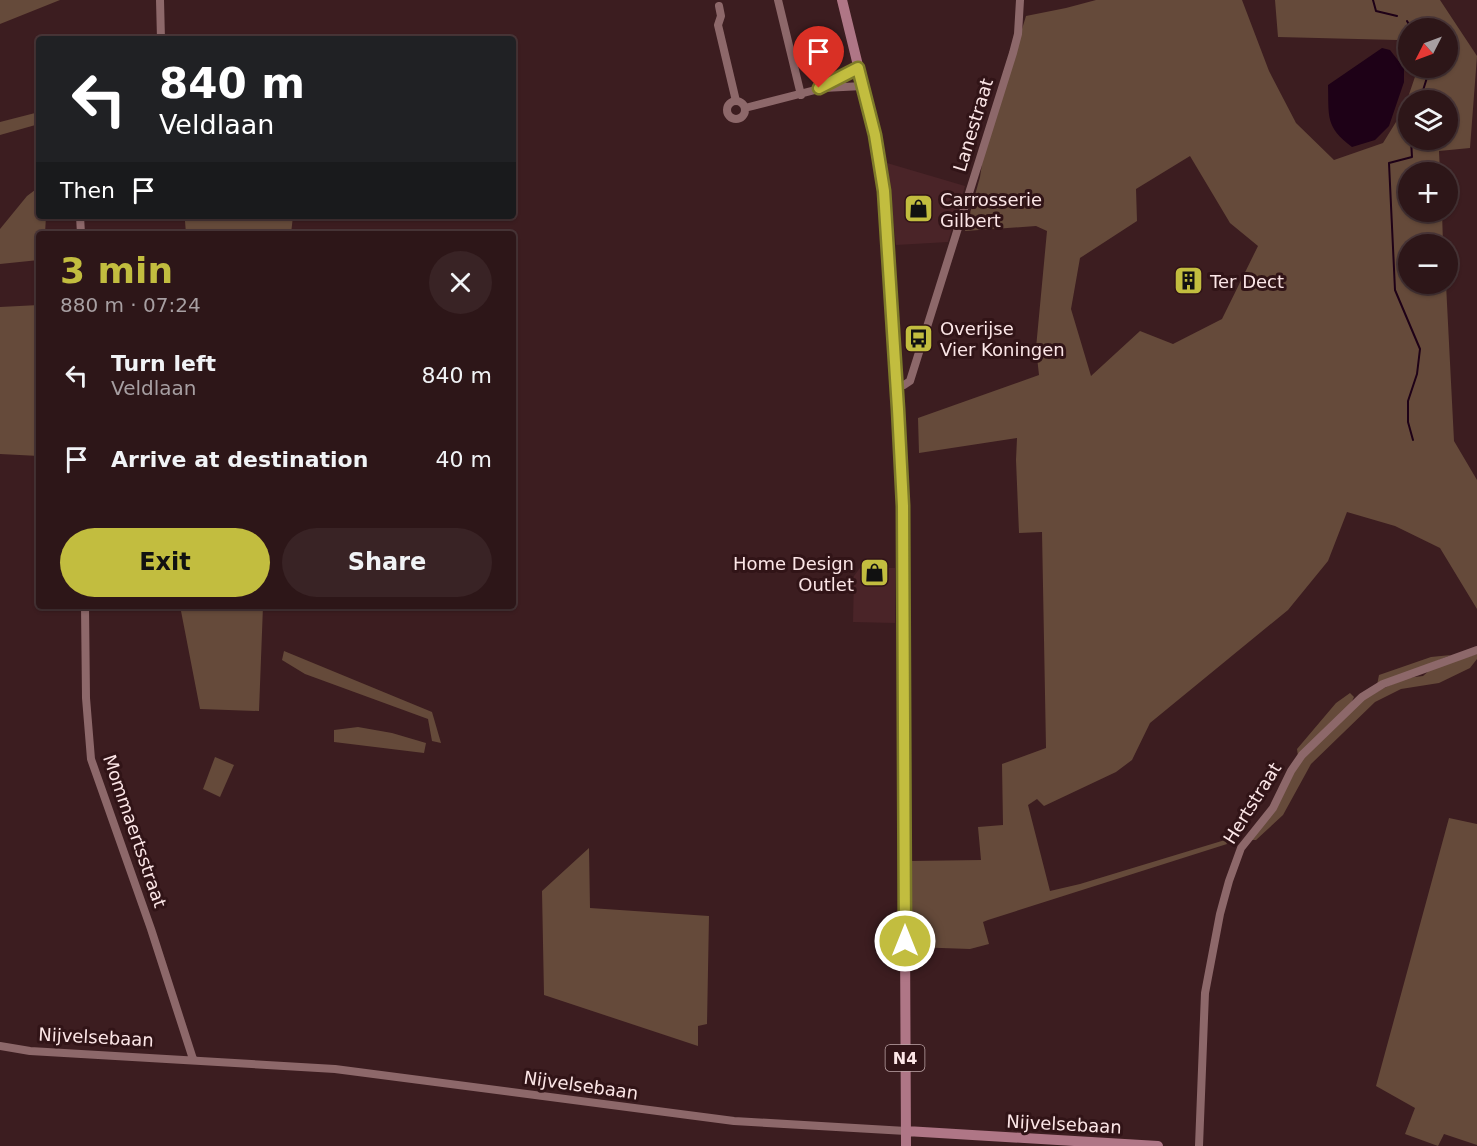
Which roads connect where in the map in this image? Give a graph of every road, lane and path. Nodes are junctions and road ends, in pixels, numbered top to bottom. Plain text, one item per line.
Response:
1 (160, 0) edge
2 (778, 0) edge
3 (842, 0) edge
4 (1020, 0) edge
5 (719, 6) dead end
6 (161, 36) edge
7 (858, 68) junction
8 (863, 86) junction
9 (819, 88) junction
10 (801, 95) junction
11 (736, 101) junction
12 (745, 108) junction
13 (897, 386) junction
14 (86, 609) edge
15 (1477, 650) edge
16 (0, 1046) edge
17 (193, 1059) junction
18 (906, 1131) junction
19 (906, 1146) edge
20 (1158, 1146) edge
21 (1200, 1146) edge

1 - 6 street
2 - 10 street
3 - 7 main road, N4
4 - 13 street, Lanestraat
5 - 11 street
7 - 8 main road, N4
7 - 9 street
8 - 9 street
8 - 13 main road, N4
9 - 10 street
10 - 12 street
11 - 12 street
11 - 12 street
13 - 18 main road, N4
14 - 17 street, Mommaertsstraat
15 - 21 street, Hertstraat
16 - 17 street, Nijvelsebaan
17 - 18 street, Nijvelsebaan
18 - 19 main road, N4
18 - 20 main road, Nijvelsebaan

